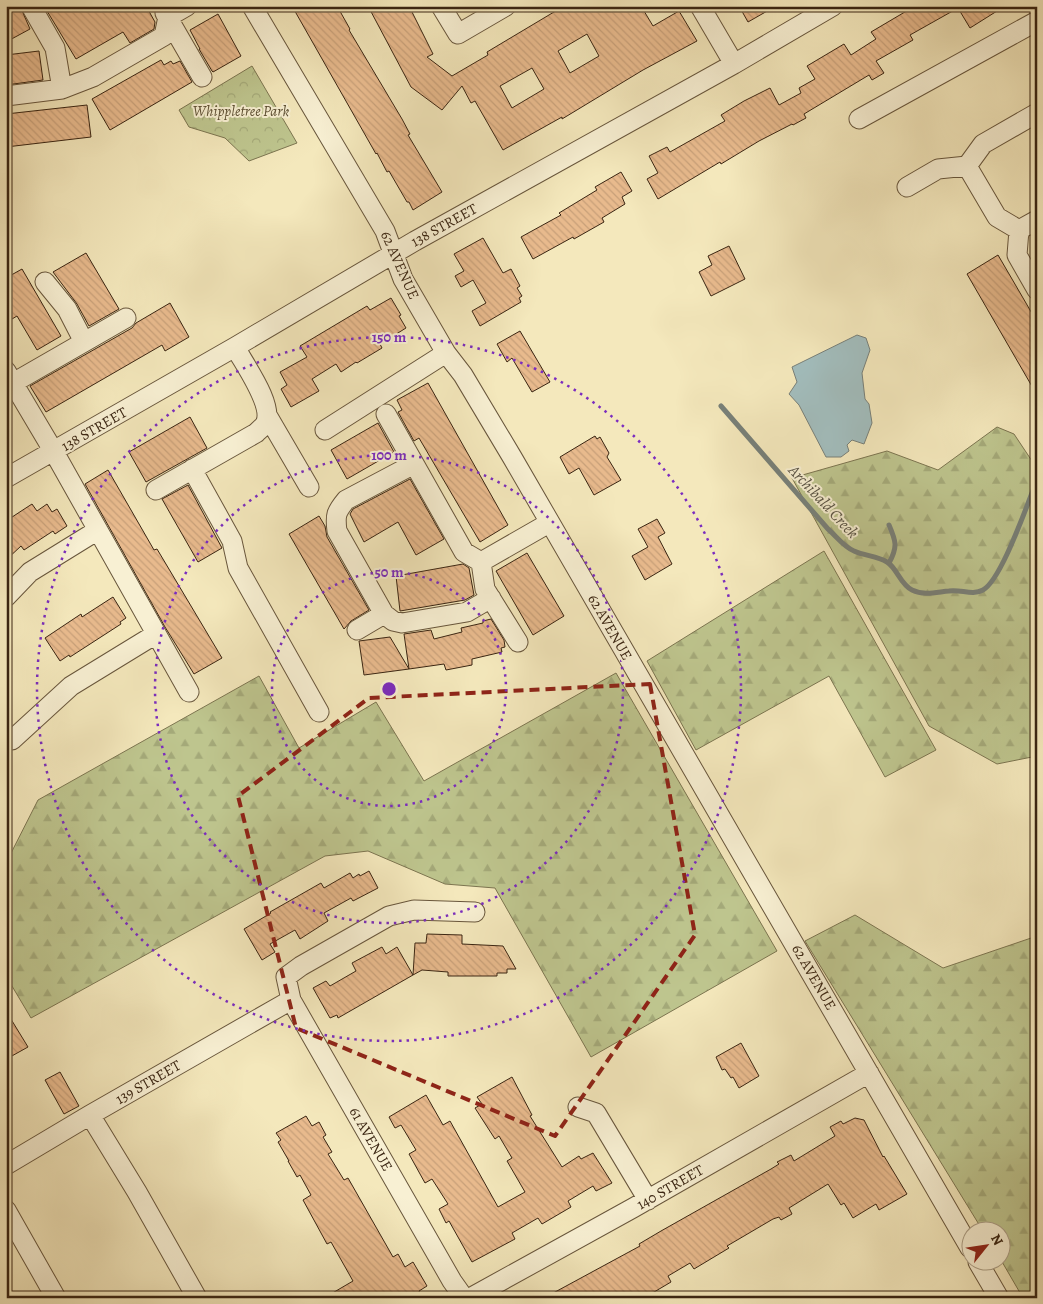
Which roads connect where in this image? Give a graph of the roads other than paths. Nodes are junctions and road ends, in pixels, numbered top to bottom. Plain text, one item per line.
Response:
1 (31, 6) edge
2 (187, 6) edge
3 (252, 6) edge
4 (441, 6) edge
5 (506, 6) edge
6 (700, 6) edge
7 (833, 6) edge
8 (165, 11) edge
9 (1037, 21) edge
10 (734, 64) junction
11 (202, 77) dead end
12 (62, 89) junction
13 (6, 96) edge
14 (1037, 113) edge
15 (859, 119) dead end
16 (967, 166) junction
17 (908, 187) dead end
18 (1037, 220) edge
19 (1019, 230) junction
20 (394, 253) junction
21 (45, 282) dead end
22 (1037, 290) edge
23 (126, 318) dead end
24 (84, 342) junction
25 (235, 347) junction
26 (446, 354) junction
27 (9, 380) edge
28 (386, 414) dead end
29 (267, 415) junction
30 (324, 430) dead end
31 (54, 452) junction
32 (414, 464) junction
33 (192, 469) junction
34 (6, 478) edge
35 (309, 487) dead end
36 (156, 490) dead end
37 (550, 523) junction
38 (98, 530) junction
39 (481, 562) junction
40 (6, 597) edge
41 (491, 598) junction
42 (384, 614) junction
43 (357, 630) dead end
44 (156, 634) junction
45 (518, 642) dead end
46 (189, 692) dead end
47 (319, 712) dead end
48 (12, 740) dead end
49 (476, 912) dead end
50 (290, 1000) junction
51 (869, 1073) junction
52 (578, 1107) dead end
53 (90, 1115) junction
54 (6, 1165) edge
55 (648, 1200) junction
56 (6, 1210) edge
57 (960, 1231) edge
58 (984, 1272) edge
59 (56, 1298) edge
60 (197, 1298) edge
61 (464, 1298) edge
62 (470, 1298) edge
63 (999, 1298) edge

1 - 12 street
2 - 8 street
3 - 20 street, 62 AVENUE
4 - 5 street
6 - 10 street
7 - 10 street, 138 STREET
8 - 11 street
8 - 12 street
9 - 15 street
10 - 20 street, 138 STREET
12 - 13 street
14 - 16 street
16 - 17 street
16 - 19 street
18 - 19 street
19 - 22 street
20 - 25 street, 138 STREET
20 - 26 street, 62 AVENUE
21 - 24 street
23 - 24 street
24 - 27 street
25 - 29 street
25 - 31 street, 138 STREET
26 - 30 street
26 - 37 street, 62 AVENUE
27 - 31 street
28 - 32 street
29 - 33 street
29 - 35 street
31 - 34 street, 138 STREET
31 - 38 street
32 - 39 street
32 - 42 street
33 - 36 street
33 - 47 street
37 - 39 street
37 - 51 street, 62 AVENUE
38 - 40 street
38 - 44 street
39 - 41 street
41 - 42 street
41 - 45 street
42 - 43 street
44 - 46 street
44 - 48 street
49 - 50 street, 61 AVENUE
50 - 53 street, 139 STREET
50 - 61 street, 61 AVENUE
51 - 55 street, 140 STREET
51 - 57 street, 62 AVENUE
52 - 55 street
53 - 54 street, 139 STREET
53 - 60 street
55 - 62 street, 140 STREET
56 - 59 street
58 - 63 street

